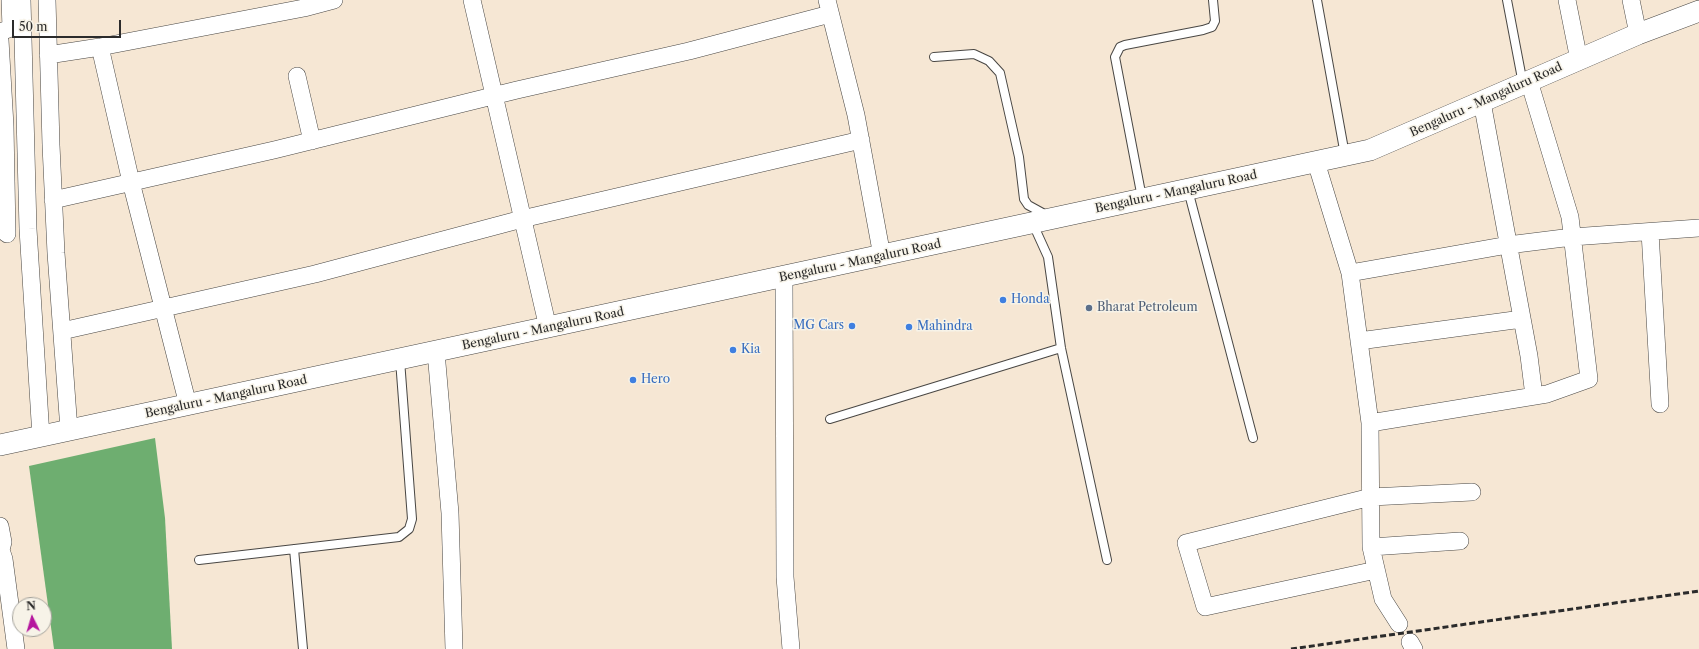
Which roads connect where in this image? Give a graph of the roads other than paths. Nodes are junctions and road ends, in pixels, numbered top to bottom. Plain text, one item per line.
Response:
1 (10, 0) edge
2 (22, 0) edge
3 (47, 0) edge
4 (334, 0) edge
5 (472, 0) edge
6 (1212, 0) edge
7 (1316, 0) edge
8 (1507, 0) edge
9 (1567, 0) edge
10 (1631, 0) edge
11 (828, 7) edge
12 (1699, 11) edge
13 (0, 32) edge
14 (1638, 34) junction
15 (0, 40) edge
16 (100, 47) junction
17 (48, 54) junction
18 (934, 57) dead end
19 (1579, 60) junction
20 (297, 76) dead end
21 (1526, 83) junction
22 (494, 96) junction
23 (1482, 102) junction
24 (2, 126) edge
25 (312, 140) junction
26 (861, 140) junction
27 (1345, 156) junction
28 (1316, 162) junction
29 (131, 182) junction
30 (1188, 190) junction
31 (53, 200) junction
32 (1142, 200) junction
33 (522, 219) junction
34 (1043, 221) junction
35 (1699, 228) edge
36 (1650, 232) junction
37 (4, 236) edge
38 (1572, 237) junction
39 (1508, 245) junction
40 (882, 256) junction
41 (1350, 273) junction
42 (784, 277) junction
43 (162, 307) junction
44 (1522, 319) junction
45 (548, 328) junction
46 (62, 331) junction
47 (1359, 341) junction
48 (1061, 348) junction
49 (436, 352) junction
50 (400, 360) junction
51 (1534, 396) junction
52 (1660, 404) dead end
53 (188, 405) junction
54 (830, 420) dead end
55 (1370, 423) junction
56 (69, 430) junction
57 (41, 437) junction
58 (1253, 438) dead end
59 (0, 445) edge
60 (1472, 492) dead end
61 (1371, 497) junction
62 (0, 526) edge
63 (1460, 541) dead end
64 (1371, 547) junction
65 (294, 549) junction
66 (0, 550) edge
67 (199, 560) dead end
68 (1107, 560) dead end
69 (1376, 570) junction
70 (1399, 624) dead end
71 (16, 649) edge
72 (303, 649) edge
73 (454, 649) edge
74 (791, 649) edge

1 - 13 street
2 - 57 street
3 - 17 street
4 - 16 street
5 - 22 street
6 - 32 lane
7 - 27 lane
8 - 21 lane
9 - 19 street
10 - 14 street
11 - 22 street
11 - 26 street
12 - 14 street, Bengaluru - Mangaluru Road
14 - 19 street, Bengaluru - Mangaluru Road
15 - 24 street
16 - 17 street
16 - 29 street
17 - 31 street
18 - 34 lane
19 - 21 street, Bengaluru - Mangaluru Road
20 - 25 street
21 - 23 street, Bengaluru - Mangaluru Road
21 - 38 street
22 - 25 street
22 - 33 street
23 - 27 street, Bengaluru - Mangaluru Road
23 - 39 street
24 - 37 street
25 - 29 street
26 - 33 street
26 - 40 street
27 - 28 street, Bengaluru - Mangaluru Road
28 - 30 street, Bengaluru - Mangaluru Road
28 - 41 street
29 - 31 street
29 - 43 street
30 - 32 street, Bengaluru - Mangaluru Road
30 - 58 lane
31 - 46 street
32 - 34 street, Bengaluru - Mangaluru Road
33 - 43 street
33 - 45 street
34 - 40 street, Bengaluru - Mangaluru Road
34 - 48 lane
35 - 36 street
36 - 38 street
36 - 52 street
38 - 39 street
38 - 51 street
39 - 41 street
39 - 44 street
40 - 42 street, Bengaluru - Mangaluru Road
41 - 47 street
42 - 45 street, Bengaluru - Mangaluru Road
42 - 74 street
43 - 46 street
43 - 53 street
44 - 47 street
44 - 51 street
45 - 49 street, Bengaluru - Mangaluru Road
46 - 56 street
47 - 55 street
48 - 54 lane
48 - 68 lane
49 - 50 street, Bengaluru - Mangaluru Road
49 - 73 street
50 - 53 street, Bengaluru - Mangaluru Road
50 - 65 lane
51 - 55 street
53 - 56 street, Bengaluru - Mangaluru Road
55 - 61 street
56 - 57 street, Bengaluru - Mangaluru Road
57 - 59 street, Bengaluru - Mangaluru Road
60 - 61 street
61 - 64 street
61 - 69 street
62 - 66 street
63 - 64 street
64 - 69 street
65 - 67 lane
65 - 72 lane
66 - 71 street
69 - 70 street

